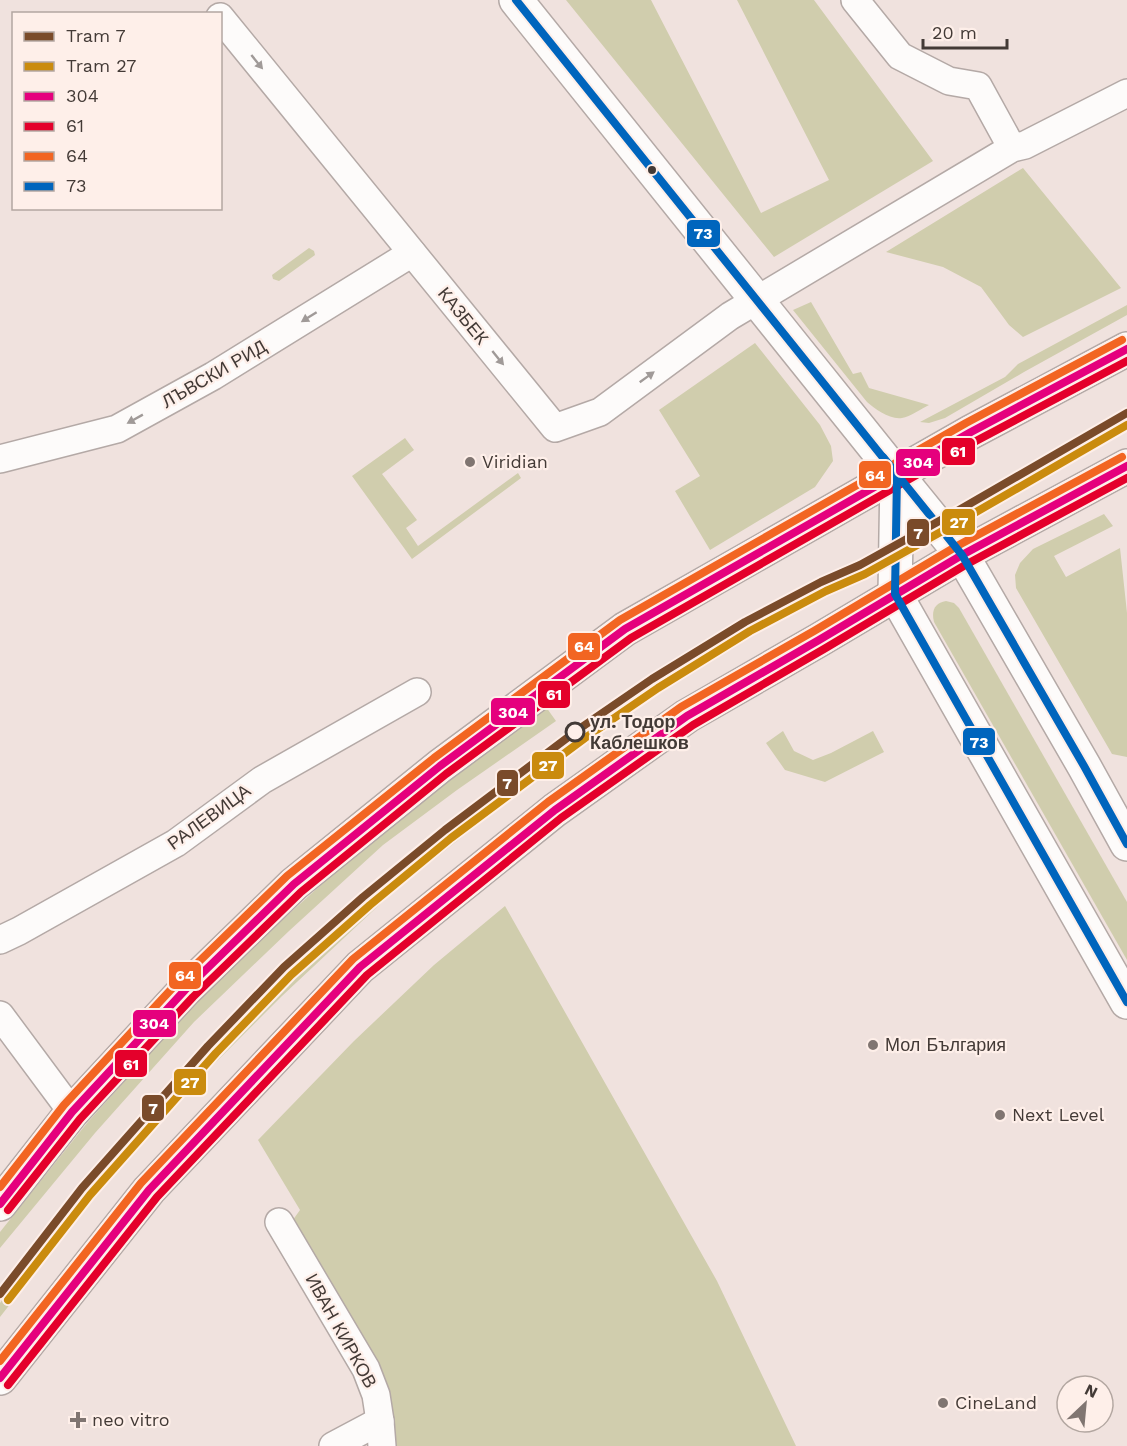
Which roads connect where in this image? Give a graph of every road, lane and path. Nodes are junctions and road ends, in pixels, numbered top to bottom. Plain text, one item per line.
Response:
1 (207, 0) edge
2 (516, 0) edge
3 (855, 0) edge
4 (217, 12) edge
5 (222, 19) edge
6 (1127, 93) edge
7 (1012, 148) junction
8 (412, 253) junction
9 (756, 299) junction
10 (1127, 348) edge
11 (0, 459) edge
12 (1127, 466) edge
13 (897, 475) junction
14 (962, 555) junction
15 (895, 594) junction
16 (417, 692) dead end
17 (1127, 844) edge
18 (0, 940) edge
19 (1127, 1002) edge
20 (0, 1015) edge
21 (72, 1113) junction
22 (0, 1204) edge
23 (279, 1222) dead end
24 (0, 1378) edge
25 (381, 1433) edge
26 (333, 1446) edge

1 - 4 street, КАЗБЕК
2 - 9 main road
3 - 7 street
5 -> 8 street, КАЗБЕК
6 - 7 street
7 - 9 street
8 -> 9 street, КАЗБЕК
8 -> 11 street, ЛЪВСКИ РИД
9 - 13 main road
10 - 13 main road
12 - 14 main road
13 - 14 main road
13 - 15 main road
13 - 21 main road
14 - 15 main road
14 - 17 main road
15 - 19 main road
15 - 24 main road
16 - 18 street, РАЛЕВИЦА
20 - 21 street
21 - 22 main road
23 - 25 street, ИВАН КИРКОВ
25 - 26 street

